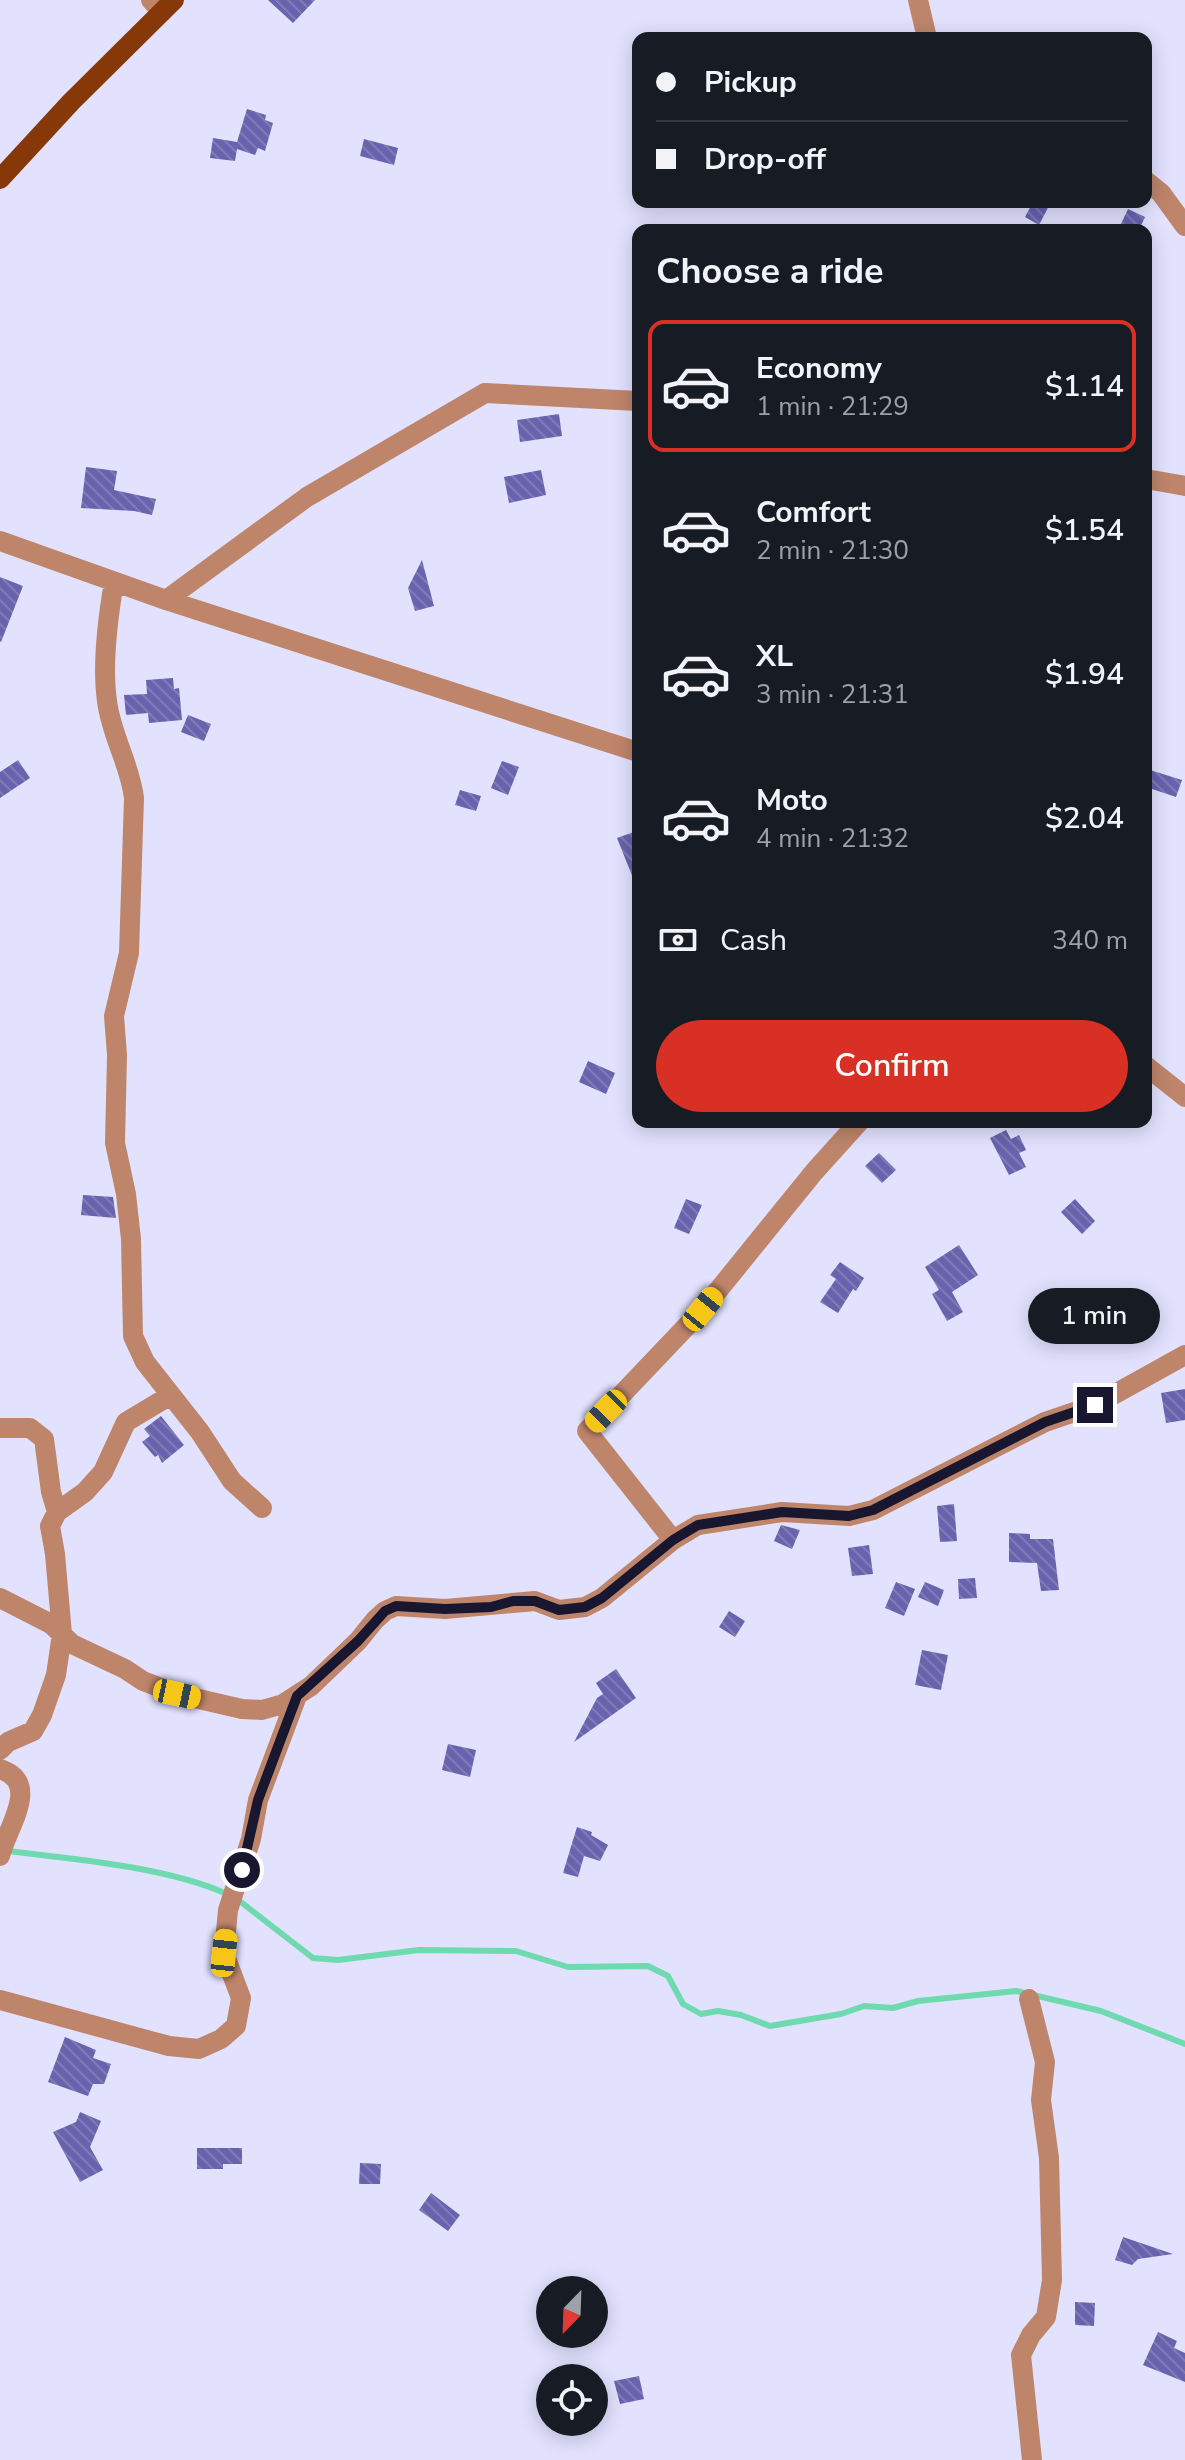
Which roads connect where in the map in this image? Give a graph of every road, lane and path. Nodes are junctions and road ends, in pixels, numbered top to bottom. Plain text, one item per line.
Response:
1 (918, 0) edge
2 (162, 4) edge
3 (926, 32) edge
4 (0, 179) edge
5 (1152, 186) edge
6 (1185, 226) edge
7 (632, 401) edge
8 (1152, 480) edge
9 (1185, 486) edge
10 (0, 541) edge
11 (114, 582) junction
12 (166, 600) junction
13 (632, 750) edge
14 (1152, 1071) edge
15 (1185, 1097) edge
16 (854, 1128) edge
17 (1185, 1355) edge
18 (171, 1395) junction
19 (0, 1428) edge
20 (262, 1508) dead end
21 (57, 1512) junction
22 (673, 1540) junction
23 (0, 1598) edge
24 (62, 1634) junction
25 (297, 1696) junction
26 (0, 1750) edge
27 (0, 1769) edge
28 (0, 1856) edge
29 (1029, 1999) dead end
30 (0, 2000) edge
31 (1032, 2460) edge

1 - 3 street
2 - 4 main road
5 - 6 street
7 - 12 street
8 - 9 street
10 - 11 street
11 - 12 street
11 - 18 street
12 - 13 street
14 - 15 street
16 - 22 street
17 - 22 street
18 - 20 street
18 - 21 street
19 - 21 street
21 - 24 street
22 - 25 street
23 - 24 street
24 - 25 street
24 - 26 street
25 - 30 street
27 - 28 street
29 - 31 street

